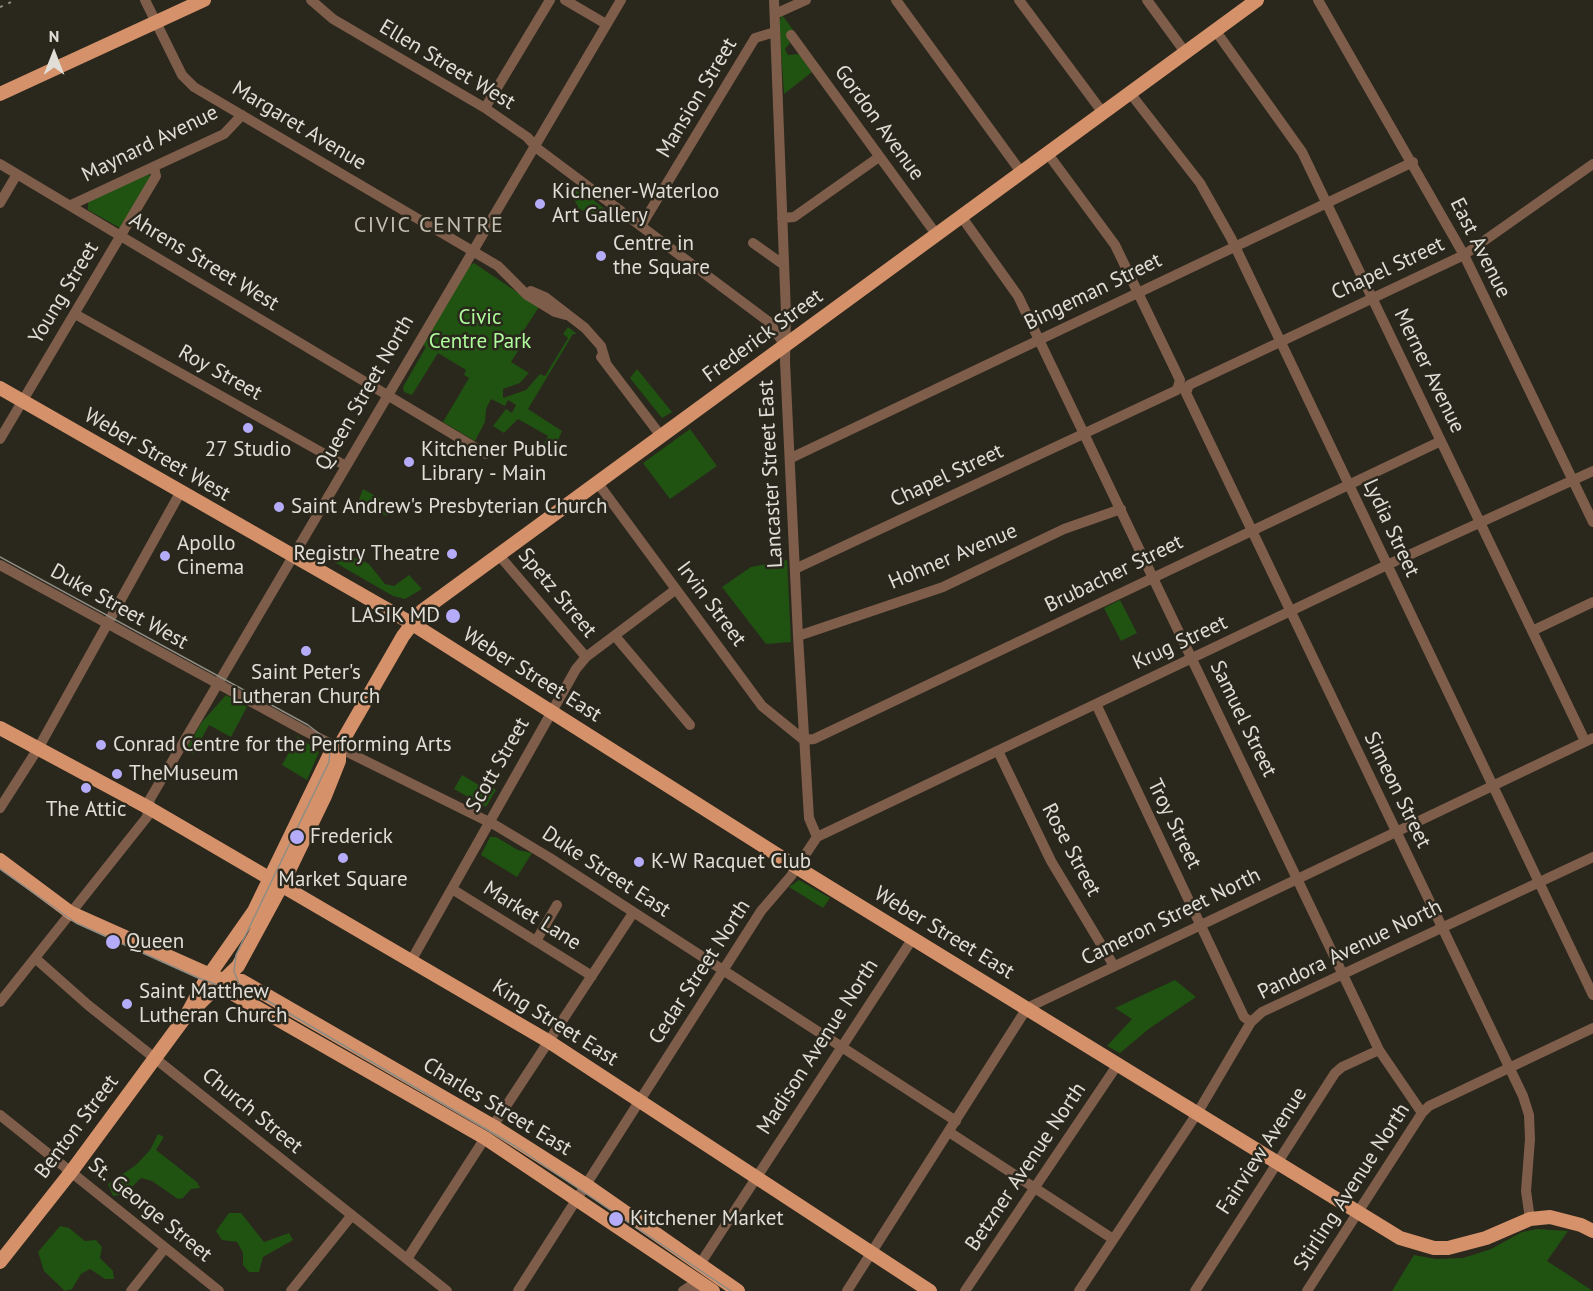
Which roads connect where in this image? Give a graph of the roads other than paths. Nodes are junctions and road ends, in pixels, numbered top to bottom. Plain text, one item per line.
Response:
1 (145, 0) edge
2 (204, 0) edge
3 (311, 0) edge
4 (550, 0) edge
5 (565, 0) edge
6 (621, 0) edge
7 (774, 0) edge
8 (806, 0) edge
9 (896, 0) edge
10 (1019, 0) edge
11 (1147, 0) edge
12 (1257, 0) edge
13 (1318, 0) edge
14 (775, 14) junction
15 (155, 22) junction
16 (606, 24) junction
17 (1215, 30) junction
18 (775, 32) junction
19 (791, 35) dead end
20 (1185, 52) junction
21 (1130, 93) junction
22 (0, 94) edge
23 (485, 108) junction
24 (1103, 113) junction
25 (242, 115) junction
26 (534, 144) junction
27 (1048, 153) junction
28 (879, 157) junction
29 (1413, 162) junction
30 (0, 164) edge
31 (1593, 164) edge
32 (154, 167) junction
33 (1021, 172) junction
34 (17, 174) junction
35 (1327, 202) junction
36 (0, 203) edge
37 (71, 205) junction
38 (961, 216) junction
39 (782, 218) junction
40 (641, 226) junction
41 (936, 234) junction
42 (121, 235) junction
43 (753, 243) dead end
44 (1235, 247) junction
45 (471, 250) junction
46 (1464, 255) junction
47 (784, 265) junction
48 (1138, 292) junction
49 (1372, 297) junction
50 (75, 314) junction
51 (786, 314) junction
52 (769, 322) junction
53 (1040, 340) junction
54 (1281, 341) junction
55 (785, 346) junction
56 (1183, 387) junction
57 (0, 388) edge
58 (388, 394) junction
59 (22, 401) junction
60 (1084, 433) junction
61 (661, 436) junction
62 (0, 439) edge
63 (1441, 441) junction
64 (486, 454) dead end
65 (791, 458) junction
66 (346, 466) junction
67 (1593, 471) edge
68 (1573, 480) junction
69 (597, 482) junction
70 (1348, 484) junction
71 (180, 493) junction
72 (1121, 509) junction
73 (1593, 522) edge
74 (1481, 523) junction
75 (1252, 530) junction
76 (498, 554) junction
77 (294, 557) junction
78 (0, 565) edge
79 (1387, 566) junction
80 (795, 569) junction
81 (1154, 577) junction
82 (675, 590) junction
83 (1593, 602) edge
84 (1290, 613) junction
85 (107, 623) junction
86 (411, 623) junction
87 (1532, 631) junction
88 (615, 636) junction
89 (798, 636) junction
90 (586, 657) junction
91 (1193, 659) junction
92 (219, 685) junction
93 (1096, 704) junction
94 (550, 712) junction
95 (690, 725) dead end
96 (0, 728) edge
97 (1589, 739) edge
98 (804, 740) junction
99 (39, 747) junction
100 (339, 747) junction
101 (998, 751) junction
102 (1493, 784) junction
103 (0, 808) edge
104 (148, 808) junction
105 (488, 822) junction
106 (1395, 830) junction
107 (817, 837) junction
108 (1593, 857) edge
109 (0, 860) edge
110 (797, 867) junction
111 (1298, 877) junction
112 (276, 881) junction
113 (1539, 882) junction
114 (452, 889) junction
115 (557, 905) dead end
116 (71, 913) junction
117 (633, 913) junction
118 (1201, 924) junction
119 (1442, 928) junction
120 (913, 938) junction
121 (536, 941) junction
122 (35, 958) junction
123 (411, 961) junction
124 (237, 966) junction
125 (1114, 966) junction
126 (724, 970) junction
127 (210, 975) junction
128 (1344, 975) junction
129 (592, 976) junction
130 (224, 980) junction
131 (242, 981) junction
132 (1593, 995) edge
133 (0, 1002) edge
134 (1027, 1008) junction
135 (186, 1016) junction
136 (1251, 1022) junction
137 (1593, 1028) edge
138 (548, 1041) junction
139 (841, 1046) junction
140 (1379, 1050) junction
141 (154, 1058) junction
142 (1118, 1064) junction
143 (1510, 1067) junction
144 (640, 1101) junction
145 (1198, 1112) junction
146 (1422, 1113) junction
147 (0, 1115) edge
148 (956, 1121) junction
149 (489, 1132) junction
150 (949, 1132) junction
151 (1278, 1163) junction
152 (71, 1172) junction
153 (756, 1177) junction
154 (587, 1185) junction
155 (1036, 1188) junction
156 (576, 1201) junction
157 (1359, 1214) junction
158 (352, 1215) junction
159 (1530, 1219) junction
160 (1593, 1231) edge
161 (1113, 1239) junction
162 (165, 1248) junction
163 (872, 1252) junction
164 (407, 1259) junction
165 (0, 1262) edge
166 (700, 1264) junction
167 (684, 1290) edge
168 (131, 1291) edge
169 (219, 1291) edge
170 (291, 1291) edge
171 (447, 1291) edge
172 (518, 1291) edge
173 (699, 1291) edge
174 (713, 1291) edge
175 (738, 1291) edge
176 (847, 1291) edge
177 (930, 1291) edge
178 (965, 1291) edge
179 (1079, 1291) edge
180 (1195, 1291) edge
181 (1307, 1291) edge

1 - 15 street, Margaret Avenue
2 - 15 main road
3 - 23 street, Ellen Street West
4 - 23 street
5 - 16 street
6 - 16 street, Queen Street North
7 - 14 street, Lancaster Street East
8 - 14 street
9 - 33 street
10 - 24 street
11 - 20 street
12 - 17 main road, Frederick Street
13 - 29 street, East Avenue
14 - 18 street, Lancaster Street East
15 - 22 main road
15 - 25 street, Margaret Avenue
16 - 26 street, Queen Street North
17 - 20 main road, Frederick Street
17 - 35 street, Merner Avenue
18 - 39 street, Lancaster Street East
18 - 40 street, Mansion Street
19 - 28 street, Gordon Avenue
20 - 21 main road, Frederick Street
21 - 24 main road, Frederick Street
21 - 44 street, Lydia Street
23 - 26 street, Ellen Street West
24 - 27 main road, Frederick Street
25 - 32 street, Maynard Avenue
25 - 45 street, Margaret Avenue
26 - 40 street, Ellen Street West
26 - 45 street, Queen Street North
27 - 33 main road, Frederick Street
27 - 48 street, Simeon Street
28 - 39 street
28 - 41 street, Gordon Avenue
29 - 35 street, Bingeman Street
29 - 46 street, East Avenue
30 - 34 street, Ahrens Street West
31 - 46 street, Chapel Street
32 - 37 street, Maynard Avenue
32 - 42 street, Young Street
33 - 38 main road, Frederick Street
34 - 36 street
34 - 37 street, Ahrens Street West
35 - 44 street, Bingeman Street
35 - 49 street, Merner Avenue
37 - 42 street, Ahrens Street West
38 - 41 main road, Frederick Street
38 - 53 street, Samuel Street
39 - 47 street, Lancaster Street East
40 - 52 street, Ellen Street West
41 - 55 main road, Frederick Street
42 - 50 street, Young Street
42 - 58 street, Ahrens Street West
43 - 47 street
44 - 48 street, Bingeman Street
44 - 54 street, Lydia Street
45 - 58 street, Queen Street North
45 - 61 street, Margaret Avenue
46 - 49 street, Chapel Street
46 - 68 street, East Avenue
47 - 51 street, Lancaster Street East
48 - 53 street, Bingeman Street
48 - 56 street, Simeon Street
49 - 54 street, Chapel Street
49 - 63 street, Merner Avenue
50 - 59 street, Young Street
50 - 66 street, Roy Street
51 - 52 street
51 - 55 street, Lancaster Street East
52 - 55 street, Ellen Street West
53 - 60 street, Samuel Street
53 - 65 street, Bingeman Street
54 - 56 street, Chapel Street
54 - 70 street, Lydia Street
55 - 61 main road, Frederick Street
55 - 65 street, Lancaster Street East
56 - 60 street, Chapel Street
56 - 75 street, Simeon Street
57 - 59 main road, Weber Street West
58 - 64 street, Ahrens Street West
58 - 66 street, Queen Street North
59 - 62 street, Young Street
59 - 71 main road, Weber Street West
60 - 72 street, Samuel Street
60 - 80 street, Chapel Street
61 - 69 main road, Frederick Street
63 - 70 street, Brubacher Street
63 - 74 street, Merner Avenue
65 - 80 street, Lancaster Street East
66 - 77 street, Queen Street North
67 - 68 street, Krug Street
68 - 73 street, East Avenue
68 - 74 street, Krug Street
69 - 76 main road, Frederick Street
69 - 82 street, Irvin Street
70 - 75 street, Brubacher Street
70 - 79 street, Lydia Street
71 - 77 main road, Weber Street West
71 - 85 street
72 - 81 street, Samuel Street
72 - 89 street, Hohner Avenue
74 - 79 street, Krug Street
74 - 87 street, Merner Avenue
75 - 81 street, Brubacher Street
75 - 84 street, Simeon Street
76 - 86 main road, Frederick Street
76 - 90 street, Spetz Street
77 - 86 main road, Weber Street East
77 - 92 street, Queen Street North
78 - 85 street, Duke Street West
79 - 84 street, Krug Street
79 - 102 street, Lydia Street
80 - 89 street, Lancaster Street East
81 - 91 street, Samuel Street
81 - 98 street, Brubacher Street
82 - 88 street, Scott Street
82 - 98 street, Irvin Street
83 - 87 street
84 - 91 street, Krug Street
84 - 106 street, Simeon Street
85 - 92 street, Duke Street West
85 - 99 street
86 - 94 main road, Weber Street East
86 - 100 main road, Frederick Street
87 - 97 street, Merner Avenue
88 - 90 street, Scott Street
88 - 95 street
89 - 98 street, Lancaster Street East
90 - 94 street, Scott Street
91 - 93 street, Krug Street
91 - 111 street, Samuel Street
92 - 100 street, Duke Street East
92 - 104 street, Queen Street North
93 - 101 street, Krug Street
93 - 118 street, Troy Street
94 - 105 street, Scott Street
94 - 110 main road, Weber Street East
96 - 99 main road, King Street East
97 - 102 street, Cameron Street North
98 - 107 street, Lancaster Street East
99 - 103 street
99 - 104 main road, King Street East
100 - 105 street, Duke Street East
100 - 112 main road, Frederick Street
101 - 107 street, Krug Street
101 - 125 street, Rose Street
102 - 106 street, Cameron Street North
102 - 113 street, Lydia Street
104 - 112 main road, King Street East
104 - 116 street, Queen Street North
105 - 114 street, Scott Street
105 - 117 street, Duke Street East
106 - 111 street, Cameron Street North
106 - 119 street, Simeon Street
107 - 110 street
108 - 113 street, Pandora Avenue North
109 - 116 main road, Charles Street East
110 - 120 main road, Weber Street East
110 - 126 street, Cedar Street North
111 - 118 street, Cameron Street North
111 - 128 street, Samuel Street
112 - 123 main road, King Street East
112 - 124 main road, Benton Street
112 - 127 main road, Benton Street
113 - 119 street, Pandora Avenue North
113 - 132 street, Lydia Street
114 - 121 street, Market Lane
114 - 123 street, Scott Street
115 - 121 street
116 - 122 street, Queen Street North
116 - 127 main road, Charles Street East
117 - 126 street, Duke Street East
117 - 129 street
118 - 125 street, Cameron Street North
118 - 136 street, Troy Street
119 - 128 street, Pandora Avenue North
119 - 143 street, Simeon Street
120 - 134 main road, Weber Street East
120 - 139 street, Madison Avenue North
121 - 129 street, Market Lane
122 - 133 street, Queen Street North
122 - 141 street, Church Street
123 - 138 main road, King Street East
124 - 130 main road, Benton Street
124 - 131 main road
125 - 134 street, Cameron Street North
126 - 139 street, Duke Street East
126 - 144 street, Cedar Street North
127 - 130 main road, Charles Street East
127 - 135 main road, Benton Street
128 - 136 street, Pandora Avenue North
128 - 140 street, Samuel Street
129 - 138 street
130 - 131 main road, Charles Street East
130 - 135 main road, Benton Street
130 - 149 main road, Charles Street East
131 - 149 main road, Charles Street East
134 - 142 main road, Weber Street East
134 - 148 street
135 - 141 main road, Benton Street
136 - 145 street, Pandora Avenue North
137 - 143 street, Stirling Avenue North
138 - 144 main road, King Street East
138 - 149 street
139 - 148 street, Duke Street East
139 - 153 street, Madison Avenue North
140 - 146 street, Samuel Street
140 - 151 street, Fairview Avenue
141 - 152 main road, Benton Street
141 - 158 street, Church Street
142 - 145 main road, Weber Street East
142 - 155 street, Betzner Avenue North
143 - 146 street, Stirling Avenue North
143 - 159 street, Simeon Street
144 - 153 main road, King Street East
144 - 154 street, Cedar Street North
145 - 151 main road, Weber Street East
145 - 161 street, Pandora Avenue North
146 - 157 street, Stirling Avenue North
147 - 152 street, St. George Street
148 - 150 street
149 - 154 main road, Charles Street East
149 - 156 main road, Charles Street East
149 - 164 street
150 - 155 street
150 - 163 street
151 - 157 main road, Weber Street East
151 - 180 street, Fairview Avenue
152 - 162 street, St. George Street
152 - 165 main road, Benton Street
153 - 163 main road, King Street East
153 - 166 street, Madison Avenue North
154 - 156 street, Cedar Street North
154 - 166 main road, Charles Street East
155 - 161 street
155 - 178 street, Betzner Avenue North
156 - 172 street, Cedar Street North
156 - 174 main road, Charles Street East
157 - 159 main road, Weber Street East
157 - 181 street, Stirling Avenue North
158 - 164 street, Church Street
158 - 170 street
159 - 160 main road, Weber Street East
161 - 179 street, Pandora Avenue North
162 - 168 street
162 - 169 street, St. George Street
163 - 176 street
163 - 177 main road, King Street East
164 - 171 street, Church Street
166 - 175 main road, Charles Street East
167 - 173 street

